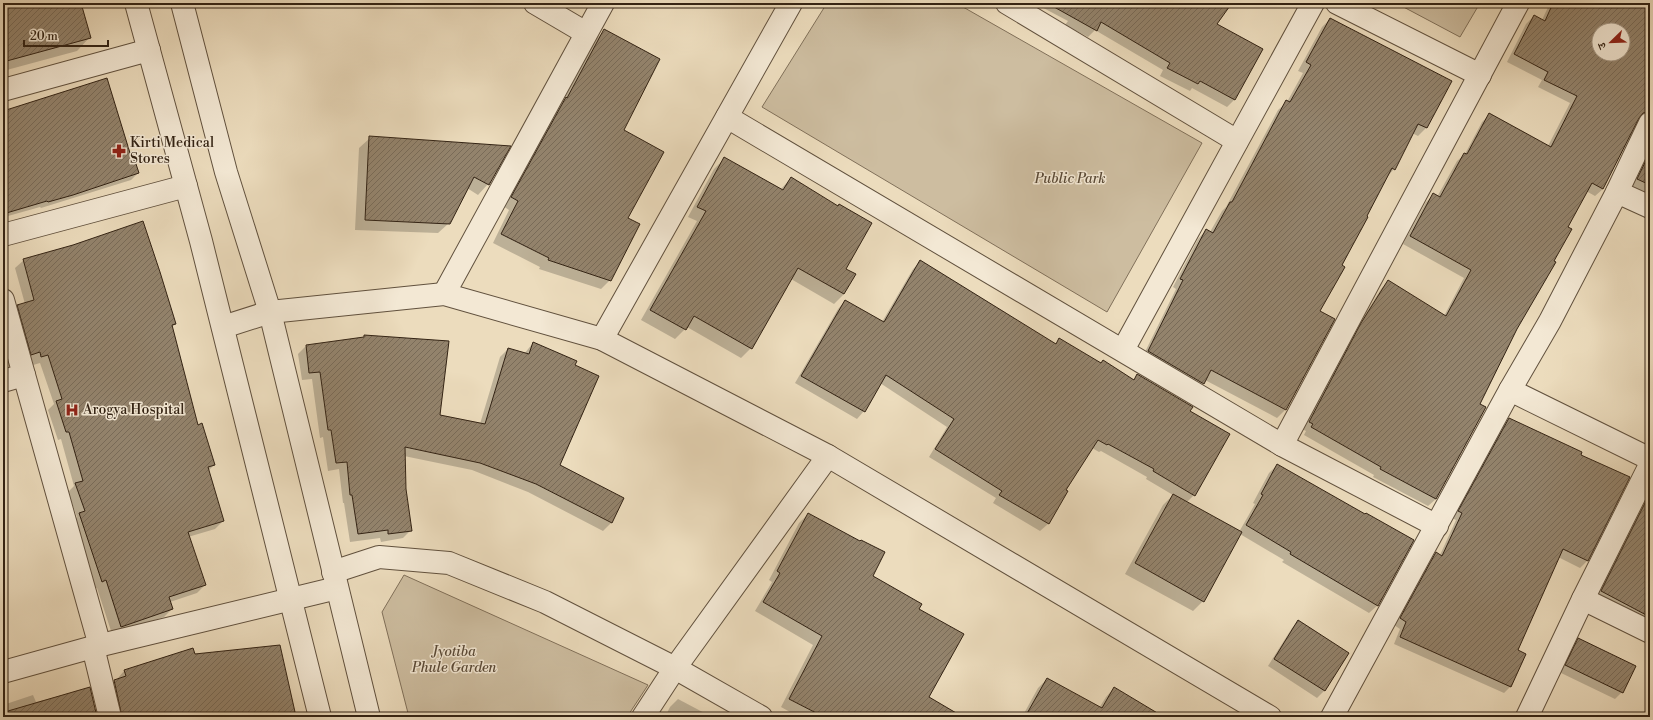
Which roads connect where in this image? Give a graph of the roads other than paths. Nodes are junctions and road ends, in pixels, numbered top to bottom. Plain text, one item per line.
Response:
1 (136, 3) edge
2 (182, 3) edge
3 (535, 3) edge
4 (603, 3) edge
5 (791, 3) edge
6 (1008, 3) edge
7 (1313, 3) edge
8 (1337, 3) edge
9 (1518, 3) edge
10 (586, 33) junction
11 (149, 50) junction
12 (1480, 75) junction
13 (3, 90) edge
14 (727, 117) junction
15 (1650, 123) edge
16 (1237, 142) junction
17 (186, 186) junction
18 (1617, 192) junction
19 (1650, 207) edge
20 (3, 235) edge
21 (444, 294) junction
22 (3, 300) edge
23 (270, 312) junction
24 (223, 327) junction
25 (602, 339) junction
26 (1123, 350) junction
27 (24, 375) junction
28 (3, 381) edge
29 (1510, 390) junction
30 (1282, 445) junction
31 (828, 456) junction
32 (1650, 459) edge
33 (1650, 465) edge
34 (1437, 526) junction
35 (335, 580) junction
36 (290, 599) junction
37 (1583, 599) junction
38 (1650, 632) edge
39 (97, 646) junction
40 (676, 668) junction
41 (3, 672) edge
42 (110, 717) edge
43 (320, 717) edge
44 (369, 717) edge
45 (643, 717) edge
46 (761, 717) edge
47 (1270, 717) edge
48 (1332, 717) edge
49 (1527, 717) edge

1 - 11 street
2 - 23 street
3 - 10 street
4 - 10 street
5 - 14 street
6 - 16 street
7 - 16 street
8 - 12 street
9 - 12 street
10 - 21 street
11 - 13 street
11 - 17 street
12 - 30 street
14 - 25 street
14 - 26 street
15 - 18 street
16 - 26 street
17 - 20 street
17 - 24 street
18 - 19 street
18 - 29 street
21 - 23 street
21 - 25 street
22 - 27 street
23 - 24 street
23 - 35 street
24 - 36 street
25 - 31 street
26 - 30 street
27 - 28 street
27 - 39 street
29 - 32 street
29 - 34 street
30 - 34 street
31 - 40 street
31 - 47 street
33 - 37 street
34 - 48 street
35 - 36 street
35 - 40 street
35 - 44 street
36 - 39 street
36 - 43 street
37 - 38 street
37 - 49 street
39 - 41 street
39 - 42 street
40 - 45 street
40 - 46 street

